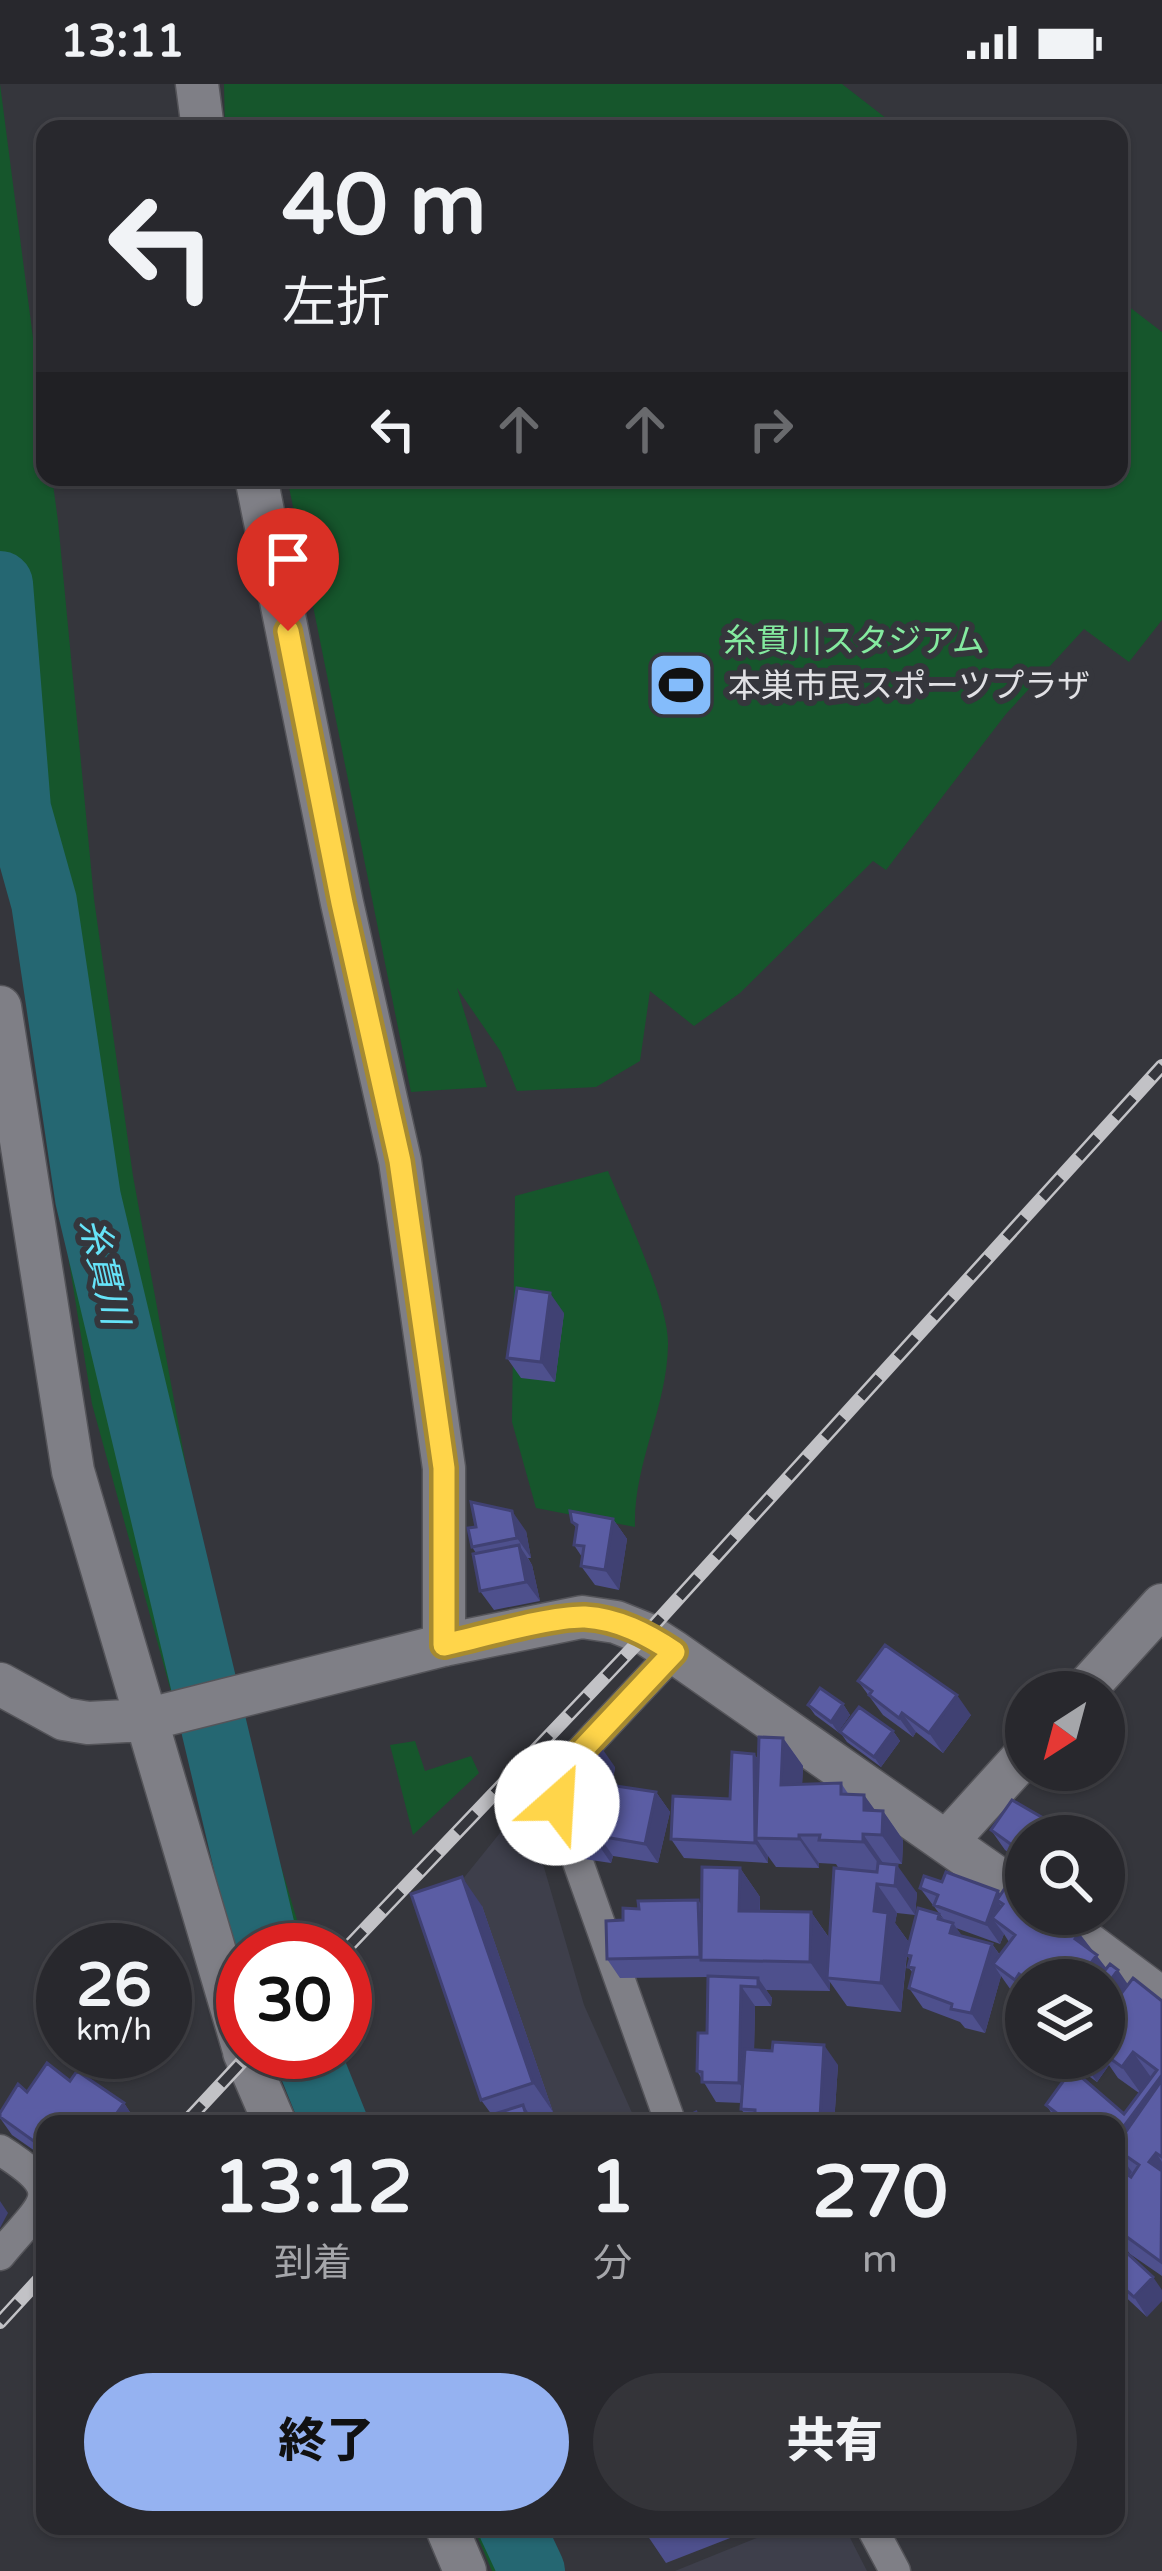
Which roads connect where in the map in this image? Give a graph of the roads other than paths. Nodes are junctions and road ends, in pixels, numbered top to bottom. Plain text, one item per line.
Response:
1 (197, 84) edge
2 (201, 120) edge
3 (258, 486) edge
4 (0, 1007) edge
5 (1162, 1605) edge
6 (444, 1645) junction
7 (674, 1652) junction
8 (1102, 1671) edge
9 (0, 1684) edge
10 (158, 1716) junction
11 (1005, 1777) edge
12 (948, 1840) junction
13 (1005, 1882) edge
14 (1076, 1935) edge
15 (216, 1941) edge
16 (1162, 1999) edge
17 (256, 2079) edge
18 (271, 2115) edge
19 (668, 2115) edge
20 (0, 2150) edge
21 (36, 2173) edge
22 (36, 2211) edge
23 (0, 2254) edge
24 (450, 2535) edge
25 (877, 2535) edge
26 (465, 2571) edge
27 (895, 2571) edge

1 - 2 street
3 - 6 street
4 - 10 street
5 - 8 street
6 - 7 street
6 - 10 street
7 - 12 street
7 - 19 street
9 - 10 street
10 - 15 street
11 - 12 street
12 - 13 street
14 - 16 street
17 - 18 street
20 - 21 street
22 - 23 street
24 - 26 street
25 - 27 street

